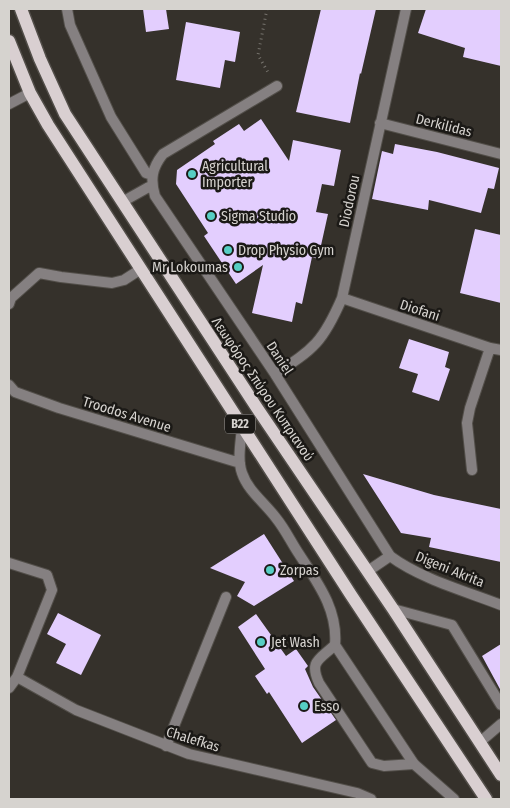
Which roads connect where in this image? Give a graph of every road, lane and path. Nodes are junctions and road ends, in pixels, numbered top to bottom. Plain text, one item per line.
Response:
1 (21, 9) edge
2 (266, 9) edge
3 (406, 9) edge
4 (67, 10) edge
5 (9, 41) edge
6 (277, 86) joint
7 (30, 93) junction
8 (9, 104) edge
9 (380, 124) junction
10 (501, 154) edge
11 (152, 181) junction
12 (122, 202) junction
13 (140, 269) junction
14 (342, 298) junction
15 (9, 304) edge
16 (490, 348) junction
17 (501, 350) edge
18 (275, 374) junction
19 (9, 385) edge
20 (242, 427) junction
21 (240, 463) junction
22 (472, 470) dead end
23 (390, 556) junction
24 (9, 563) edge
25 (368, 571) junction
26 (226, 598) dead end
27 (501, 605) edge
28 (393, 609) junction
29 (334, 645) junction
30 (17, 677) junction
31 (9, 688) edge
32 (501, 705) edge
33 (501, 724) edge
34 (480, 742) junction
35 (166, 746) junction
36 (414, 764) junction
37 (501, 775) edge
38 (371, 799) edge
39 (454, 799) edge
40 (486, 799) edge

1 - 12 main road, Λεωφόρος Σπύρου Κυπριανού / B22
2 - 6 path
3 - 9 street, Diodorou
4 - 11 street, Daniel
5 - 7 main road, B22
6 - 11 street
7 - 8 street
7 - 13 main road, B22
9 - 10 street, Derkilidas
9 - 14 street, Diodorou
11 - 12 street
11 - 18 street, Daniel
12 - 25 main road, Λεωφόρος Σπύρου Κυπριανού / B22
13 - 15 street
13 - 20 main road, B22
14 - 16 street, Diofani
14 - 18 street, Diodorou
16 - 17 street, Diofani
16 - 22 street
18 - 23 street, Daniel
19 - 21 street, Troodos Avenue
20 - 21 street
20 - 40 main road, B22
21 - 29 street
23 - 25 street
23 - 27 street, Digeni Akrita
24 - 30 street
25 - 28 main road, Λεωφόρος Σπύρου Κυπριανού / B22
26 - 35 street
28 - 32 street
28 - 34 main road, Λεωφόρος Σπύρου Κυπριανού / B22
29 - 36 street
29 - 36 street
30 - 31 street
30 - 35 street, Chalefkas
33 - 34 street
34 - 37 main road, Λεωφόρος Σπύρου Κυπριανού / B22
35 - 38 street, Chalefkas
36 - 39 street

